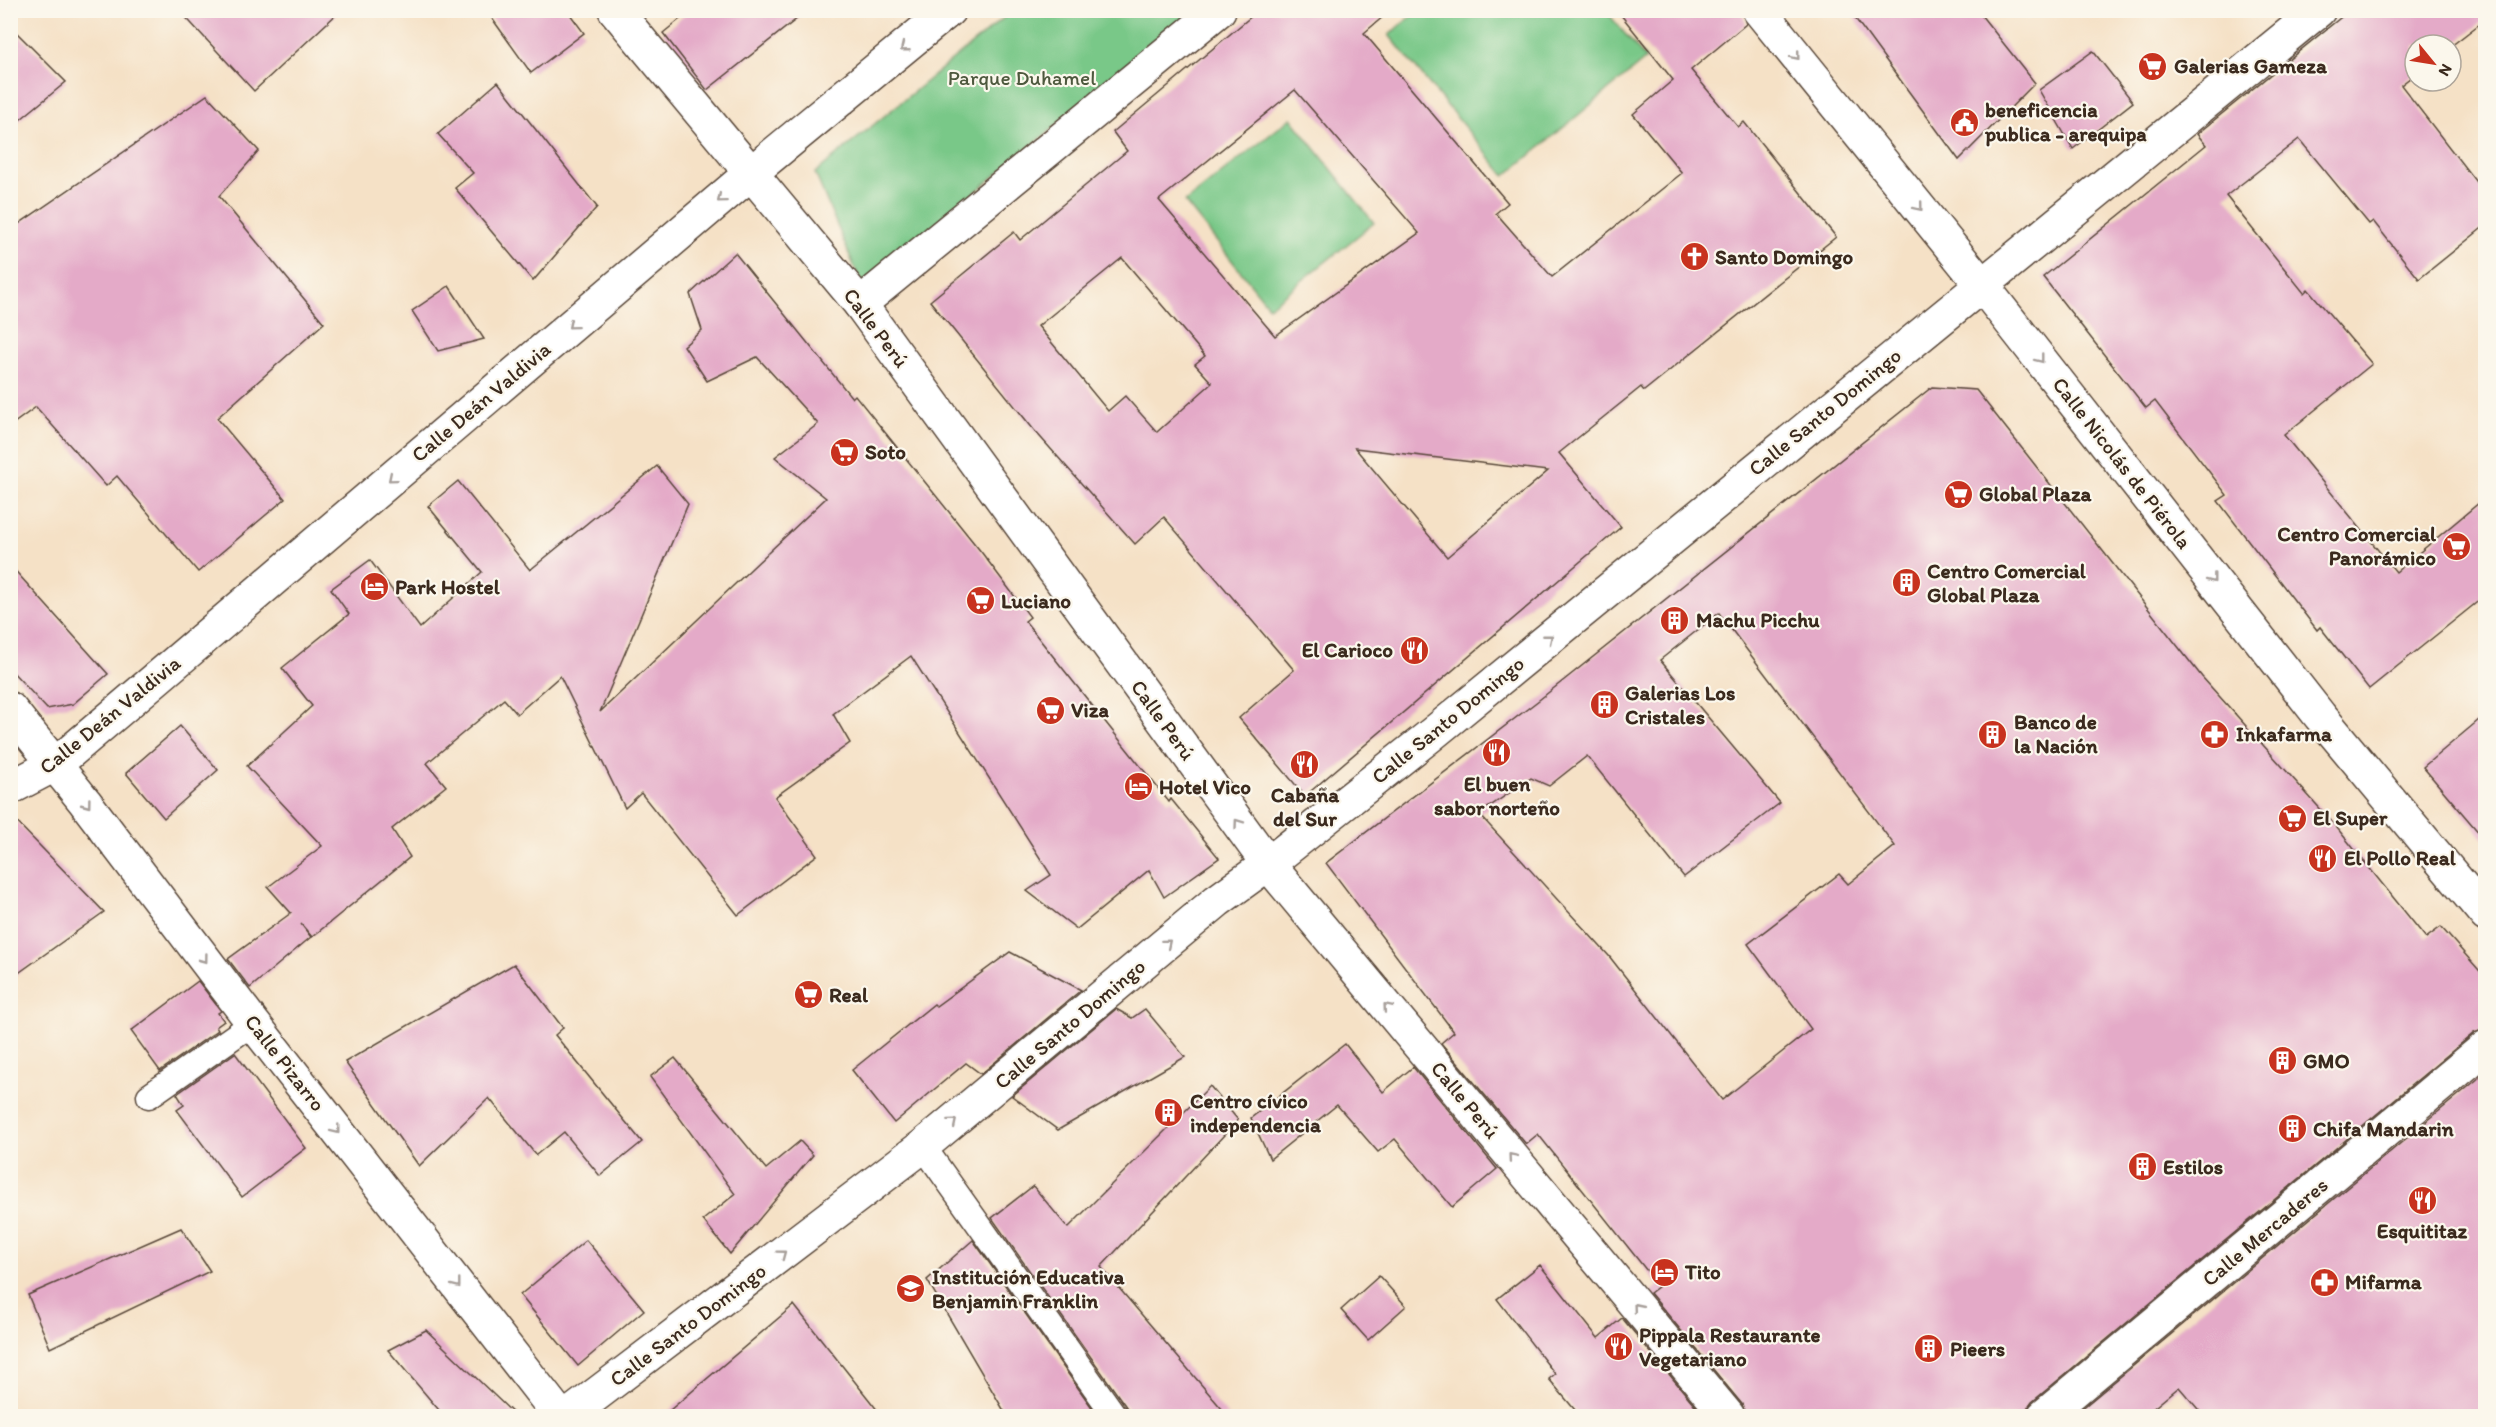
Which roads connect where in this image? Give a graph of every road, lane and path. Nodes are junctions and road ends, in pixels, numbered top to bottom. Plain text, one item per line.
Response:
1 (615, 10) edge
2 (949, 10) edge
3 (1220, 10) edge
4 (1759, 10) edge
5 (2319, 10) edge
6 (751, 173) junction
7 (1981, 284) junction
8 (860, 304) junction
9 (10, 709) edge
10 (56, 764) junction
11 (10, 788) edge
12 (1268, 864) junction
13 (2486, 915) edge
14 (253, 1023) junction
15 (2486, 1047) edge
16 (149, 1096) dead end
17 (923, 1146) junction
18 (560, 1416) edge
19 (568, 1416) edge
20 (1115, 1416) edge
21 (1728, 1416) edge
22 (2044, 1416) edge

1 - 6 street, Calle Perú
2 -> 6 street, Calle Deán Valdivia
3 - 8 street
4 -> 7 street, Calle Nicolás de Piérola
5 - 7 street, Calle Santo Domingo
6 - 8 street, Calle Perú
6 -> 10 street, Calle Deán Valdivia
12 -> 7 street, Calle Santo Domingo
7 -> 13 street, Calle Nicolás de Piérola
12 -> 8 street, Calle Perú
9 - 10 street, Calle Pizarro
10 - 11 street, Calle Deán Valdivia
10 -> 14 street, Calle Pizarro
17 -> 12 street, Calle Santo Domingo
21 -> 12 street, Calle Perú
14 - 16 lane
14 -> 18 street, Calle Pizarro
15 - 22 street, Calle Mercaderes
19 -> 17 street, Calle Santo Domingo
17 - 20 lane

